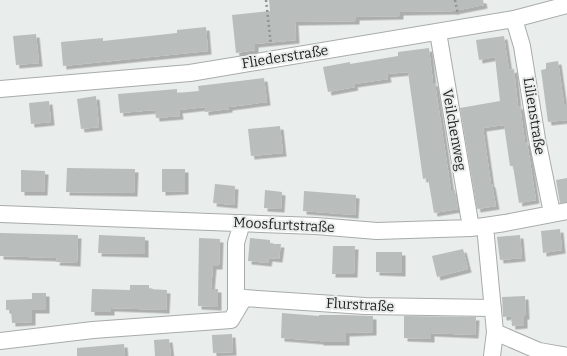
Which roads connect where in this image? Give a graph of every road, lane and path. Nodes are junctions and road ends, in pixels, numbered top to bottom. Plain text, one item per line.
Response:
1 (266, 0) edge
2 (567, 5) edge
3 (514, 19) junction
4 (438, 32) junction
5 (272, 60) junction
6 (0, 89) edge
7 (560, 212) edge
8 (0, 214) edge
9 (242, 223) junction
10 (478, 227) junction
11 (492, 308) junction
12 (236, 313) junction
13 (495, 332) junction
14 (0, 341) edge
15 (492, 356) edge
16 (567, 356) edge

1 - 5 path
2 - 3 street, Fliederstraße
3 - 4 street, Fliederstraße
3 - 7 street, Lilienstraße
4 - 5 street, Fliederstraße
4 - 10 street, Veilchenweg
5 - 6 street, Fliederstraße
7 - 10 street, Moosfurtstraße
8 - 9 street, Moosfurtstraße
9 - 10 street, Moosfurtstraße
9 - 12 street
10 - 11 street, Veilchenweg
11 - 12 street, Flurstraße
11 - 13 street, Veilchenweg
12 - 14 street, Flurstraße
13 - 15 street, Veilchenweg
13 - 16 street

